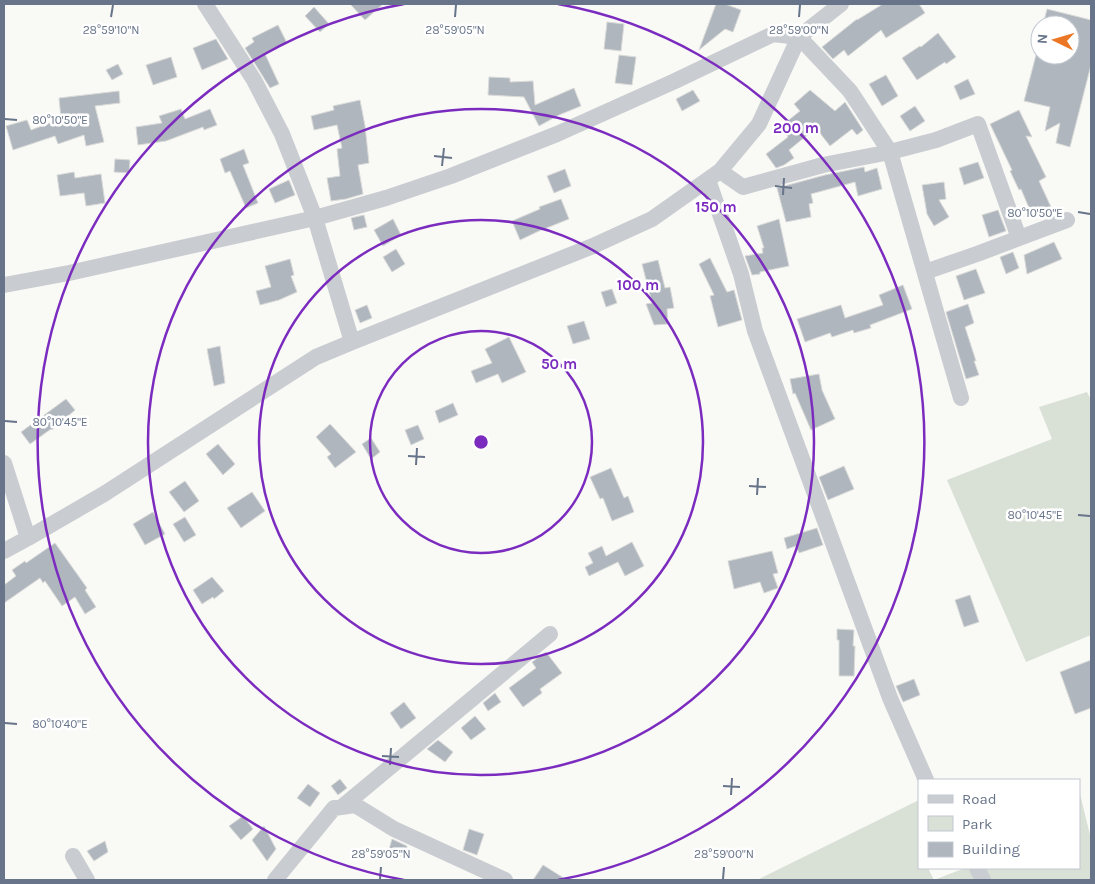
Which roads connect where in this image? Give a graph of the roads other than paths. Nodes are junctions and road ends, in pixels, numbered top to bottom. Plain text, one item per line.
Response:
1 (205, 4) edge
2 (840, 4) edge
3 (799, 37) junction
4 (890, 152) junction
5 (714, 176) junction
6 (315, 218) junction
7 (1067, 220) dead end
8 (1019, 238) junction
9 (925, 272) junction
10 (4, 285) edge
11 (352, 342) junction
12 (961, 398) dead end
13 (4, 463) edge
14 (28, 538) junction
15 (4, 551) edge
16 (550, 634) dead end
17 (926, 779) edge
18 (342, 807) junction
19 (73, 856) dead end
20 (87, 880) edge
21 (275, 880) edge
22 (505, 880) edge

1 - 6 street
2 - 3 street
3 - 4 street
3 - 5 street
3 - 6 street
4 - 5 street
4 - 8 street
4 - 9 street
5 - 11 street
5 - 17 street
6 - 10 street
6 - 11 street
7 - 8 street
8 - 9 street
9 - 12 street
11 - 14 street
13 - 14 street
14 - 15 street
16 - 18 street
18 - 21 street
18 - 22 street
19 - 20 street

